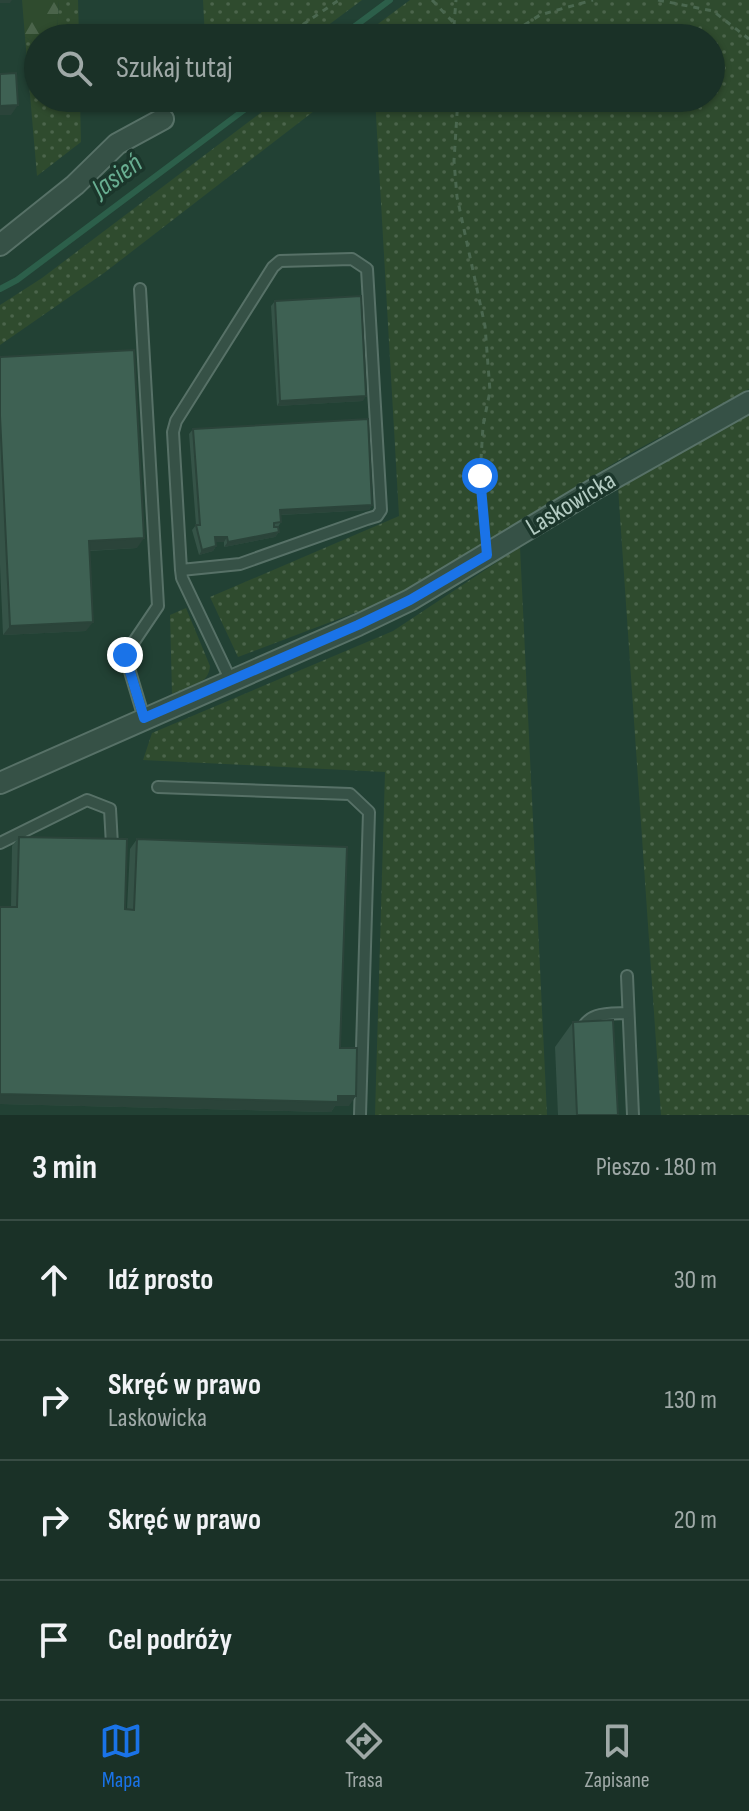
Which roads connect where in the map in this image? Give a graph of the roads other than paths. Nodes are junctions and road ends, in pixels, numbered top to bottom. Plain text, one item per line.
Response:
1 (163, 119) dead end
2 (0, 245) edge
3 (140, 289) dead end
4 (749, 402) edge
5 (181, 570) junction
6 (231, 681) junction
7 (144, 718) junction
8 (0, 783) edge
9 (158, 787) dead end
10 (0, 843) edge
11 (112, 845) edge
12 (627, 976) dead end
13 (628, 1013) junction
14 (581, 1046) edge
15 (360, 1115) edge
16 (633, 1115) edge

1 - 2 street
3 - 7 lane
4 - 6 street, Laskowicka
5 - 5 lane
5 - 6 lane
6 - 7 street, Laskowicka
7 - 8 street, Laskowicka
9 - 15 lane
10 - 11 lane
12 - 13 lane
13 - 14 lane
13 - 16 lane

